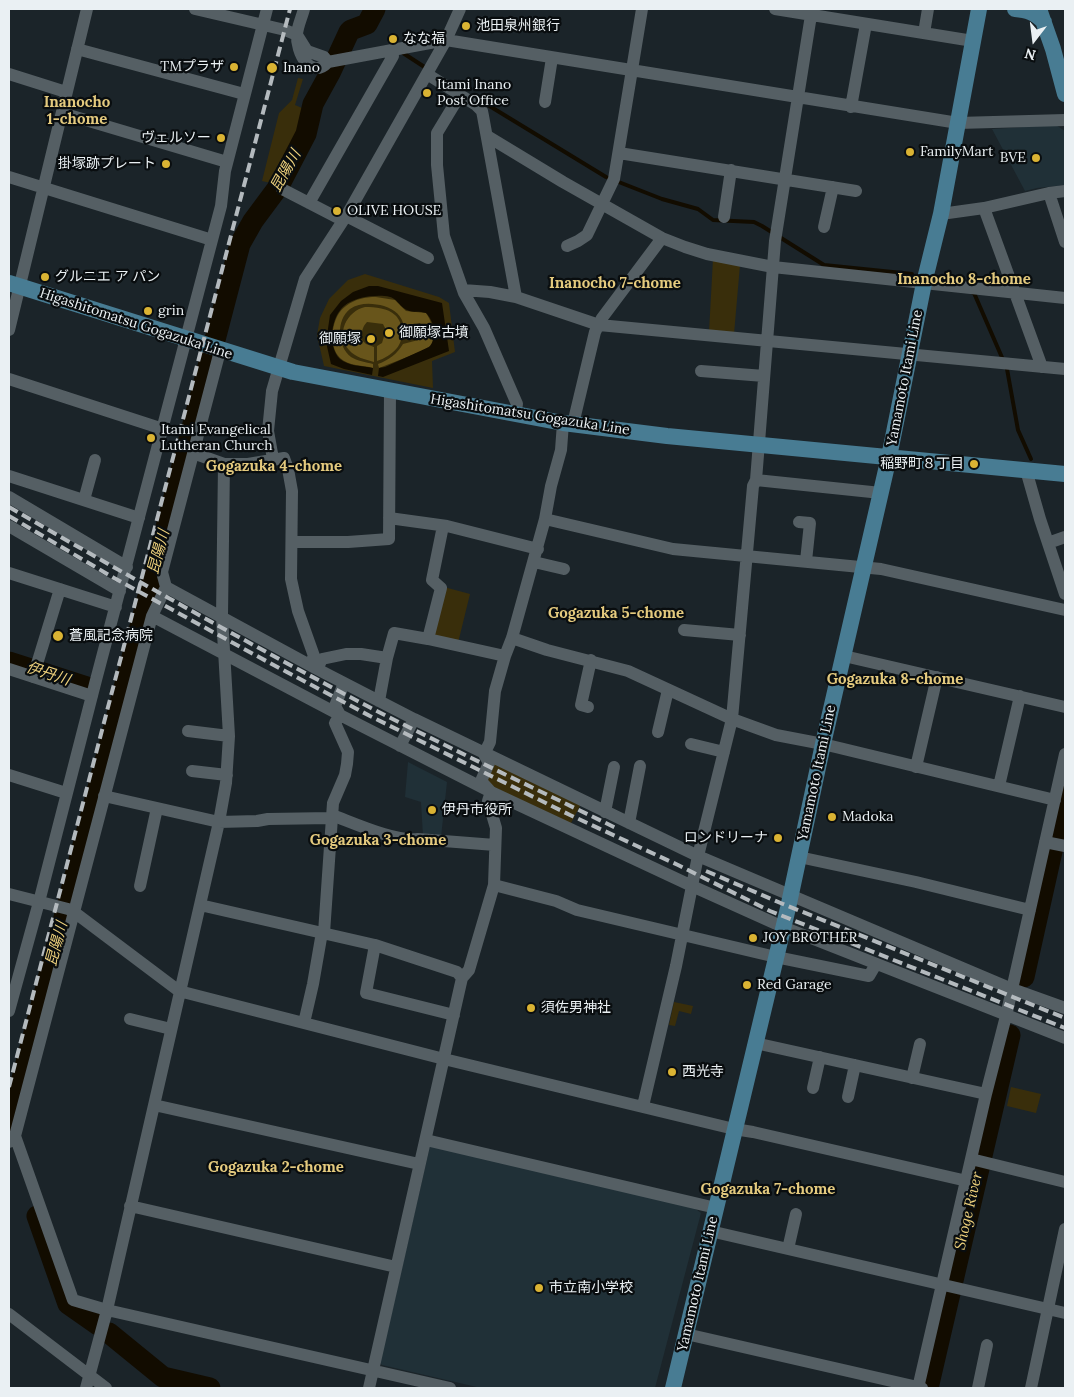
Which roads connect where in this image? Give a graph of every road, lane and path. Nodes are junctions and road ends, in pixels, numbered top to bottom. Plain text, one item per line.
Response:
1 (87, 9) edge
2 (196, 9) edge
3 (266, 9) edge
4 (304, 9) edge
5 (460, 9) edge
6 (642, 9) edge
7 (775, 9) edge
8 (928, 9) edge
9 (1015, 9) edge
10 (980, 11) edge
11 (812, 12) edge
12 (1044, 13) edge
13 (866, 24) junction
14 (262, 26) junction
15 (924, 33) junction
16 (297, 35) junction
17 (446, 40) junction
18 (973, 41) junction
19 (77, 49) junction
20 (392, 51) junction
21 (552, 58) junction
22 (633, 71) junction
23 (9, 74) edge
24 (427, 74) junction
25 (66, 92) junction
26 (244, 94) junction
27 (1065, 94) edge
28 (460, 95) junction
29 (798, 97) junction
30 (545, 102) dead end
31 (852, 106) junction
32 (62, 113) junction
33 (1065, 120) edge
34 (958, 123) junction
35 (487, 136) junction
36 (619, 152) junction
37 (227, 162) junction
38 (731, 170) junction
39 (9, 176) edge
40 (784, 178) junction
41 (833, 187) junction
42 (43, 188) junction
43 (282, 189) dead end
44 (856, 191) dead end
45 (1065, 191) edge
46 (1048, 193) junction
47 (309, 203) junction
48 (603, 203) junction
49 (984, 208) junction
50 (941, 214) junction
51 (724, 217) dead end
52 (344, 218) junction
53 (824, 227) dead end
54 (662, 238) junction
55 (212, 240) junction
56 (1065, 242) edge
57 (567, 246) dead end
58 (428, 258) dead end
59 (774, 267) junction
60 (924, 283) junction
61 (14, 285) edge
62 (463, 290) junction
63 (1015, 293) junction
64 (516, 297) junction
65 (1065, 298) edge
66 (599, 325) junction
67 (9, 330) edge
68 (187, 340) junction
69 (767, 342) junction
70 (216, 349) junction
71 (909, 354) junction
72 (1042, 367) junction
73 (277, 368) junction
74 (1065, 370) edge
75 (701, 371) dead end
76 (764, 376) junction
77 (9, 379) edge
78 (390, 391) junction
79 (515, 414) junction
80 (568, 424) junction
81 (163, 428) junction
82 (759, 444) junction
83 (193, 453) junction
84 (889, 457) junction
85 (272, 459) junction
86 (95, 460) dead end
87 (224, 464) junction
88 (1026, 470) junction
89 (1065, 474) edge
90 (9, 476) edge
91 (756, 480) junction
92 (881, 493) junction
93 (9, 497) edge
94 (84, 500) junction
95 (139, 518) junction
96 (389, 518) junction
97 (545, 519) junction
98 (799, 522) dead end
99 (9, 526) edge
100 (444, 526) junction
101 (1065, 537) edge
102 (292, 542) junction
103 (1048, 543) junction
104 (538, 548) junction
105 (748, 555) junction
106 (806, 561) junction
107 (534, 562) junction
108 (126, 567) junction
109 (864, 567) junction
110 (564, 569) dead end
111 (9, 572) edge
112 (166, 587) junction
113 (60, 589) junction
114 (120, 591) junction
115 (1065, 594) edge
116 (116, 607) junction
117 (1065, 610) edge
118 (152, 616) junction
119 (222, 616) junction
120 (684, 630) dead end
121 (740, 635) junction
122 (512, 638) junction
123 (428, 639) junction
124 (225, 655) junction
125 (504, 656) junction
126 (844, 656) junction
127 (387, 658) junction
128 (591, 660) junction
129 (313, 667) junction
130 (9, 669) edge
131 (33, 677) junction
132 (937, 678) junction
133 (344, 683) junction
134 (668, 690) junction
135 (92, 696) junction
136 (1020, 696) junction
137 (379, 701) junction
138 (581, 705) dead end
139 (1065, 707) edge
140 (340, 715) junction
141 (414, 718) junction
142 (732, 719) junction
143 (188, 731) dead end
144 (658, 732) dead end
145 (230, 736) junction
146 (700, 741) dead end
147 (823, 744) junction
148 (400, 746) junction
149 (724, 752) junction
150 (484, 754) junction
151 (1065, 754) edge
152 (640, 766) dead end
153 (916, 766) junction
154 (614, 767) dead end
155 (192, 771) dead end
156 (9, 775) edge
157 (227, 775) junction
158 (999, 786) junction
159 (491, 792) junction
160 (66, 793) junction
161 (104, 796) junction
162 (1055, 800) junction
163 (157, 808) junction
164 (605, 812) junction
165 (332, 816) junction
166 (218, 822) junction
167 (629, 823) junction
168 (1055, 844) edge
169 (495, 845) junction
170 (698, 856) junction
171 (799, 857) junction
172 (494, 885) junction
173 (140, 886) dead end
174 (692, 886) junction
175 (9, 894) edge
176 (791, 895) junction
177 (39, 902) junction
178 (200, 905) junction
179 (1030, 910) junction
180 (74, 912) junction
181 (783, 927) junction
182 (324, 933) junction
183 (681, 934) junction
184 (375, 945) junction
185 (776, 957) junction
186 (876, 964) junction
187 (462, 978) junction
188 (1012, 989) junction
189 (179, 991) junction
190 (1065, 1008) edge
191 (9, 1011) edge
192 (454, 1016) junction
193 (1006, 1016) junction
194 (130, 1020) dead end
195 (304, 1023) junction
196 (171, 1029) junction
197 (1065, 1038) edge
198 (755, 1042) junction
199 (920, 1044) dead end
200 (820, 1057) junction
201 (444, 1059) junction
202 (855, 1065) junction
203 (912, 1078) junction
204 (813, 1088) dead end
205 (986, 1094) junction
206 (848, 1097) dead end
207 (154, 1105) junction
208 (644, 1106) junction
209 (734, 1130) junction
210 (12, 1139) edge
211 (426, 1140) junction
212 (978, 1161) junction
213 (419, 1164) junction
214 (967, 1181) junction
215 (1065, 1182) edge
216 (130, 1206) junction
217 (716, 1208) junction
218 (796, 1214) dead end
219 (1065, 1229) edge
220 (710, 1231) junction
221 (788, 1249) junction
222 (396, 1268) junction
223 (948, 1286) junction
224 (1049, 1309) junction
225 (107, 1310) junction
226 (1065, 1313) edge
227 (9, 1314) edge
228 (686, 1334) junction
229 (987, 1345) dead end
230 (373, 1370) junction
231 (90, 1375) junction
232 (86, 1388) edge
233 (106, 1388) edge
234 (369, 1388) edge
235 (450, 1388) edge
236 (673, 1388) edge
237 (920, 1388) edge
238 (978, 1388) edge
239 (1031, 1388) edge

1 - 19 street
2 - 14 street
3 - 14 street
4 - 16 street
5 - 17 street
6 - 22 street
7 - 11 street
8 - 15 street
9 - 12 main road
10 - 18 main road, Yamamoto Itami Line
11 - 13 street
11 - 29 street
12 - 27 main road
13 - 15 street
13 - 31 street
14 - 16 street
14 - 26 street
15 - 18 street
16 - 20 street
17 - 20 street
17 - 21 street
17 - 24 street
18 - 34 main road, Yamamoto Itami Line
19 - 25 street
19 - 26 street
20 - 47 street
21 - 22 street
21 - 30 street
22 - 29 street
22 - 36 street
23 - 25 street
24 - 28 street
24 - 52 street
25 - 32 street
26 - 37 street
28 - 35 street
28 - 62 street
29 - 31 street
29 - 40 street
31 - 34 street
32 - 37 street
32 - 42 street
33 - 34 street
34 - 50 main road, Yamamoto Itami Line
35 - 48 street
35 - 64 street
36 - 38 street
36 - 48 street
37 - 55 street
38 - 40 street
38 - 51 street
39 - 42 street
40 - 41 street
40 - 59 street
41 - 44 street
41 - 53 street
42 - 55 street
42 - 61 street
43 - 47 street
45 - 46 street
46 - 49 street
46 - 56 street
47 - 52 street
48 - 54 street
48 - 57 street
49 - 50 street
49 - 63 street
50 - 60 main road, Yamamoto Itami Line
52 - 58 street
52 - 73 street
54 - 59 street
54 - 66 street
55 - 68 street
59 - 60 street
59 - 69 street
60 - 63 street
60 - 71 main road, Yamamoto Itami Line
61 - 67 street
61 - 68 main road, Higashitomatsu Gogazuka Line
62 - 64 street
62 - 79 street
63 - 65 street
63 - 72 street
64 - 66 street
66 - 69 street
66 - 80 street
68 - 70 main road, Higashitomatsu Gogazuka Line
68 - 81 street
69 - 71 street
69 - 76 street
70 - 73 main road, Higashitomatsu Gogazuka Line
70 - 83 street
71 - 72 street
71 - 84 main road, Yamamoto Itami Line
72 - 74 street
73 - 78 main road, Higashitomatsu Gogazuka Line
73 - 85 street
75 - 76 street
76 - 82 street
77 - 81 street
78 - 79 main road, Higashitomatsu Gogazuka Line
78 - 96 street
79 - 80 main road, Higashitomatsu Gogazuka Line
80 - 82 main road, Higashitomatsu Gogazuka Line
80 - 97 street
81 - 95 street
82 - 84 main road, Higashitomatsu Gogazuka Line
82 - 91 street
83 - 87 street
83 - 112 street
84 - 88 main road, Higashitomatsu Gogazuka Line
84 - 92 main road, Yamamoto Itami Line
85 - 87 street
85 - 102 street
86 - 94 street
87 - 119 street
88 - 89 main road, Higashitomatsu Gogazuka Line
88 - 103 street
90 - 94 street
91 - 92 street
91 - 105 street
92 - 109 main road, Yamamoto Itami Line
93 - 108 street
94 - 95 street
95 - 108 street
96 - 100 street
96 - 102 street
97 - 104 street
97 - 105 street
98 - 106 street
99 - 114 street
100 - 104 street
100 - 123 street
101 - 103 street
102 - 129 street
103 - 115 street
104 - 107 street
105 - 106 street
105 - 121 street
106 - 109 street
107 - 110 street
107 - 122 street
108 - 114 street
109 - 117 street
109 - 126 main road, Yamamoto Itami Line
111 - 113 street
112 - 118 street
112 - 119 street
113 - 116 street
113 - 131 street
114 - 116 street
116 - 135 street
118 - 124 street
118 - 161 street
119 - 124 street
119 - 129 street
120 - 121 street
121 - 142 street
122 - 125 street
122 - 128 street
123 - 125 street
123 - 127 street
124 - 140 street
124 - 145 street
125 - 150 street
126 - 132 street
126 - 147 main road, Yamamoto Itami Line
127 - 129 street
127 - 137 street
128 - 134 street
128 - 138 street
129 - 133 street
130 - 131 street
131 - 135 street
132 - 136 street
132 - 153 street
133 - 137 street
133 - 140 street
134 - 142 street
134 - 144 street
135 - 160 street
136 - 139 street
136 - 158 street
137 - 141 street
140 - 148 street
140 - 165 street
141 - 148 street
141 - 150 street
142 - 147 street
142 - 149 street
143 - 145 street
145 - 157 street
146 - 149 street
147 - 153 street
147 - 171 main road, Yamamoto Itami Line
148 - 159 street
149 - 170 street
150 - 159 street
150 - 164 street
151 - 162 street
152 - 167 street
153 - 158 street
154 - 164 street
155 - 157 street
156 - 160 street
157 - 166 street
158 - 162 street
159 - 169 street
159 - 174 street
160 - 177 street
161 - 163 street
161 - 180 street
162 - 168 street
163 - 166 street
163 - 173 street
164 - 167 street
165 - 166 street
165 - 169 street
165 - 182 street
166 - 178 street
167 - 170 street
168 - 179 street
169 - 172 street
170 - 174 street
170 - 176 street
171 - 176 main road, Yamamoto Itami Line
171 - 179 street
172 - 183 street
172 - 187 street
174 - 181 street
174 - 183 street
175 - 177 street
176 - 181 main road, Yamamoto Itami Line
176 - 188 street
177 - 180 street
177 - 191 street
178 - 182 street
178 - 189 street
179 - 188 street
180 - 189 street
180 - 210 street
181 - 185 main road, Yamamoto Itami Line
181 - 186 street
182 - 184 street
182 - 195 street
183 - 185 street
183 - 208 street
184 - 187 street
184 - 192 street
185 - 186 street
185 - 198 main road, Yamamoto Itami Line
186 - 193 street
187 - 192 street
188 - 190 street
188 - 193 street
189 - 195 street
189 - 196 street
192 - 201 street
193 - 197 street
193 - 205 street
194 - 196 street
195 - 201 street
196 - 207 street
198 - 200 street
198 - 209 main road, Yamamoto Itami Line
199 - 203 street
200 - 202 street
200 - 204 street
201 - 208 street
201 - 211 street
202 - 203 street
202 - 206 street
203 - 205 street
205 - 212 street
207 - 213 street
207 - 216 street
208 - 209 street
209 - 214 street
209 - 217 main road, Yamamoto Itami Line
210 - 225 street
211 - 213 street
211 - 217 street
212 - 214 street
212 - 215 street
213 - 222 street
214 - 223 street
216 - 222 street
216 - 225 street
217 - 220 main road, Yamamoto Itami Line
218 - 221 street
219 - 224 street
220 - 221 street
220 - 228 main road, Yamamoto Itami Line
221 - 223 street
222 - 230 street
223 - 224 street
223 - 237 street
224 - 226 street
224 - 239 street
225 - 230 street
225 - 231 street
227 - 231 street
228 - 236 main road, Yamamoto Itami Line
228 - 237 street
229 - 238 street
230 - 234 street
230 - 235 street
231 - 232 street
231 - 233 street

